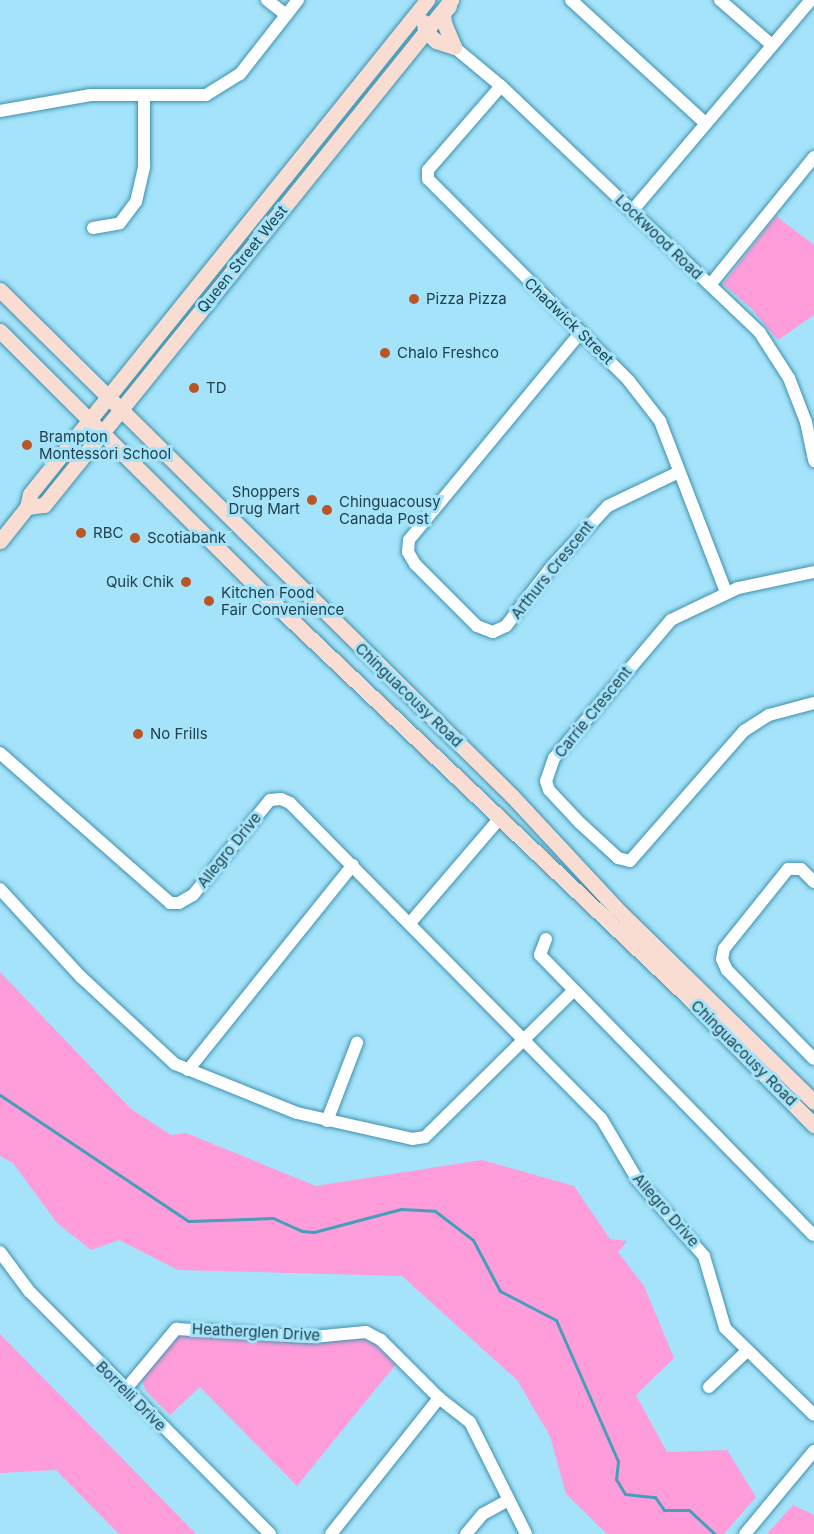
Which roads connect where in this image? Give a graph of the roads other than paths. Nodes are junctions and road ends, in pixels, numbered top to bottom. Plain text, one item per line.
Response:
1 (267, 0) edge
2 (298, 0) edge
3 (427, 0) edge
4 (436, 0) edge
5 (452, 0) edge
6 (572, 0) edge
7 (720, 0) edge
8 (811, 0) edge
9 (286, 15) junction
10 (425, 31) junction
11 (772, 45) junction
12 (454, 47) junction
13 (501, 86) junction
14 (144, 97) junction
15 (0, 111) edge
16 (705, 123) junction
17 (814, 157) edge
18 (286, 175) junction
19 (300, 186) junction
20 (632, 211) junction
21 (93, 228) dead end
22 (710, 285) junction
23 (0, 290) edge
24 (0, 331) edge
25 (581, 332) junction
26 (107, 397) junction
27 (120, 410) junction
28 (88, 420) junction
29 (102, 434) junction
30 (813, 447) edge
31 (814, 461) edge
32 (679, 472) junction
33 (27, 507) junction
34 (0, 541) edge
35 (814, 572) edge
36 (726, 592) junction
37 (814, 703) edge
38 (0, 753) edge
39 (499, 819) junction
40 (353, 865) junction
41 (814, 882) edge
42 (0, 890) edge
43 (410, 923) junction
44 (546, 939) dead end
45 (573, 991) junction
46 (524, 1039) junction
47 (357, 1043) dead end
48 (814, 1059) edge
49 (188, 1070) junction
50 (814, 1102) edge
51 (327, 1121) junction
52 (814, 1125) edge
53 (813, 1235) edge
54 (0, 1252) edge
55 (747, 1352) junction
56 (709, 1387) dead end
57 (125, 1390) junction
58 (440, 1398) junction
59 (814, 1414) edge
60 (814, 1451) edge
61 (506, 1501) junction
62 (270, 1534) edge
63 (331, 1534) edge
64 (466, 1534) edge
65 (526, 1534) edge
66 (745, 1534) edge

1 - 9 street
2 - 9 street
3 - 18 main road, Queen Street West
4 - 10 main road
5 - 10 main road, Queen Street West
5 - 12 main road
6 - 16 street
7 - 11 street
8 - 11 street
9 - 14 street
10 - 12 main road
10 - 19 main road, Queen Street West
11 - 16 street
12 - 13 street, Lockwood Road
13 - 20 street, Lockwood Road
13 - 25 street, Chadwick Street
14 - 15 street
14 - 21 street
16 - 20 street
17 - 22 street
18 - 19 main road
18 - 26 main road, Queen Street West
19 - 27 main road, Queen Street West
20 - 22 street, Lockwood Road
22 - 30 street, Lockwood Road
23 - 26 main road, Chinguacousy Road
24 - 28 main road, Chinguacousy Road
25 - 32 street, Chadwick Street
25 - 32 street, Arthurs Crescent
26 - 27 main road, Chinguacousy Road
26 - 28 main road, Queen Street West
27 - 29 main road, Queen Street West
27 - 50 main road, Chinguacousy Road
28 - 29 main road, Chinguacousy Road
28 - 33 main road, Queen Street West
29 - 33 main road, Queen Street West
29 - 39 main road, Chinguacousy Road
30 - 31 street, Lockwood Road
32 - 36 street, Chadwick Street
33 - 34 main road, Queen Street West
35 - 36 street, Carrie Crescent
36 - 37 street, Carrie Crescent
38 - 40 street, Allegro Drive
39 - 43 street
39 - 52 main road, Chinguacousy Road
40 - 43 street, Allegro Drive
40 - 49 street
41 - 48 street
42 - 49 street
43 - 46 street, Allegro Drive
44 - 45 street
45 - 46 street
45 - 53 street
46 - 51 street
46 - 55 street, Allegro Drive
47 - 51 street
49 - 51 street
54 - 57 street, Borrelli Drive
55 - 56 street
55 - 59 street, Allegro Drive
57 - 58 street, Heatherglen Drive
57 - 62 street, Borrelli Drive
58 - 61 street, Heatherglen Drive
58 - 63 street
60 - 66 street
61 - 64 street
61 - 65 street, Heatherglen Drive

